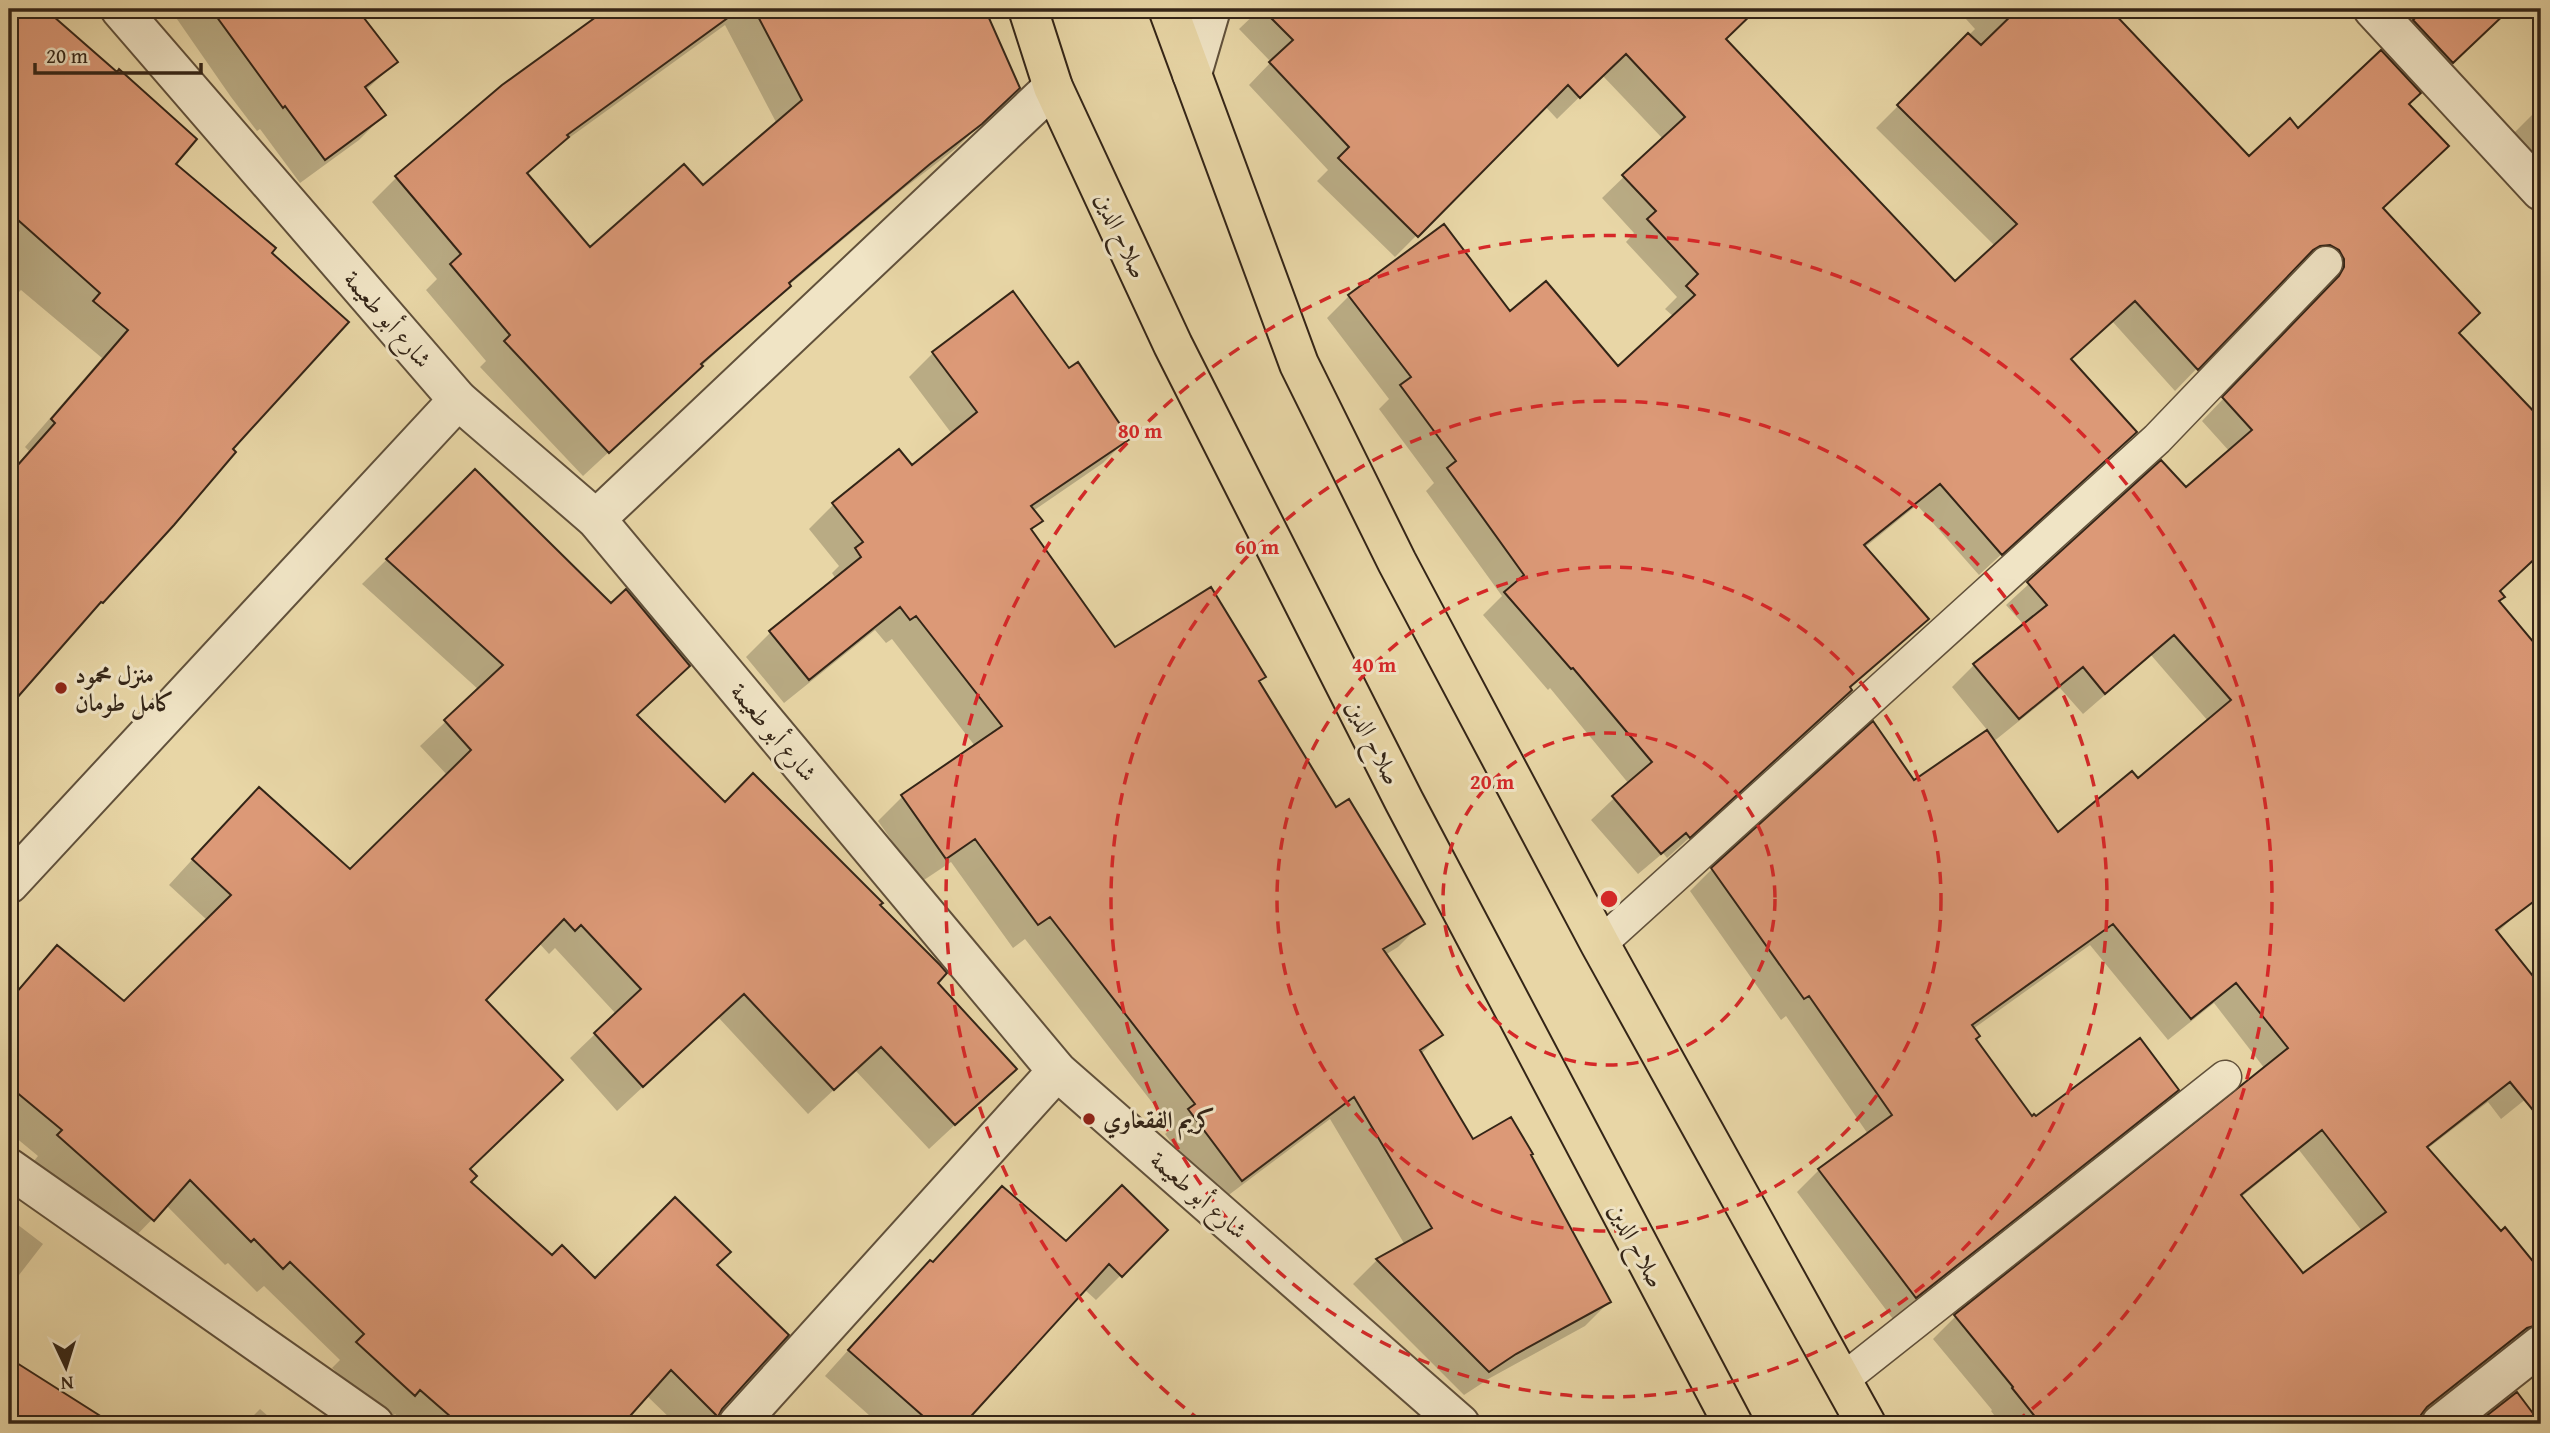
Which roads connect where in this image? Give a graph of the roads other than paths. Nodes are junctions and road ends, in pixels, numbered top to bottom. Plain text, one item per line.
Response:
1 (120, 9) edge
2 (1028, 9) edge
3 (1168, 9) edge
4 (1211, 9) edge
5 (2373, 9) edge
6 (1192, 74) junction
7 (1053, 87) junction
8 (2541, 191) edge
9 (2326, 263) dead end
10 (458, 400) junction
11 (596, 519) junction
12 (9, 884) edge
13 (1600, 944) junction
14 (1057, 1071) junction
15 (2225, 1077) dead end
16 (9, 1168) edge
17 (2541, 1345) edge
18 (1841, 1381) junction
19 (374, 1424) edge
20 (738, 1424) edge
21 (1460, 1424) edge
22 (1733, 1424) edge
23 (1866, 1424) edge
24 (2441, 1424) edge

1 - 10 street, شارع أبو طعيمة
2 - 7 highway, صلاح الدين
3 - 6 highway
4 - 6 street
5 - 8 street
6 - 13 highway
7 - 11 street
7 - 22 highway, صلاح الدين
9 - 13 lane
10 - 11 street, شارع أبو طعيمة
10 - 12 street
11 - 14 street, شارع أبو طعيمة
13 - 18 highway
14 - 20 street
14 - 21 street, شارع أبو طعيمة
15 - 18 lane
16 - 19 street
17 - 24 street
18 - 23 highway

